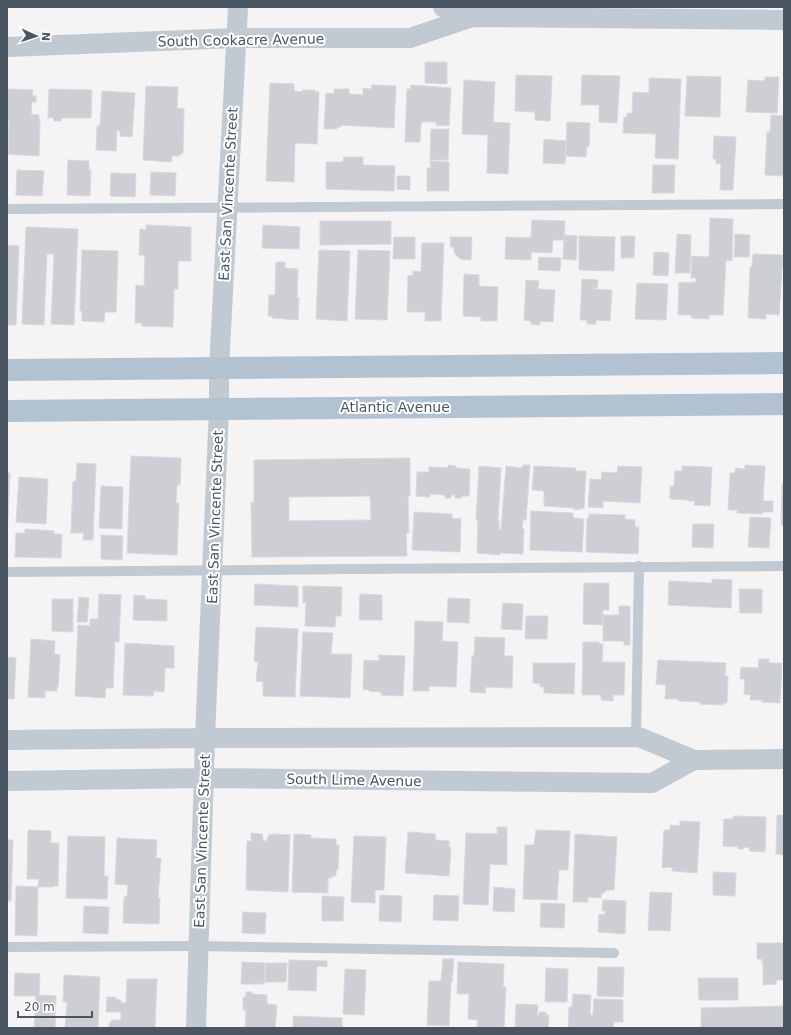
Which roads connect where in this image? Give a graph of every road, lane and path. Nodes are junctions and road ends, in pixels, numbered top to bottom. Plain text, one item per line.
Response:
1 (238, 7) edge
2 (443, 7) edge
3 (472, 12) edge
4 (784, 20) edge
5 (237, 38) junction
6 (7, 47) edge
7 (784, 204) edge
8 (228, 207) junction
9 (7, 209) edge
10 (784, 363) edge
11 (219, 368) junction
12 (7, 370) edge
13 (784, 404) edge
14 (219, 408) junction
15 (7, 411) edge
16 (639, 566) junction
17 (784, 566) edge
18 (213, 571) junction
19 (7, 572) edge
20 (205, 738) junction
21 (636, 738) junction
22 (7, 740) edge
23 (784, 759) edge
24 (694, 760) junction
25 (204, 778) junction
26 (7, 781) edge
27 (199, 946) junction
28 (7, 947) edge
29 (614, 953) dead end
30 (196, 1028) edge

1 - 5 street, East San Vincente Street
2 - 3 street, South Cookacre Avenue
3 - 4 street, South Cookacre Avenue
3 - 5 street, South Cookacre Avenue
5 - 6 street, South Cookacre Avenue
5 - 8 street, East San Vincente Street
7 - 8 lane
8 - 9 lane
8 - 11 street, East San Vincente Street
10 - 11 main road
11 - 12 main road
11 - 14 street, East San Vincente Street
13 - 14 main road, Atlantic Avenue
14 - 15 main road, Atlantic Avenue
14 - 18 street, East San Vincente Street
16 - 17 lane
16 - 18 lane
16 - 21 lane
18 - 19 lane
18 - 20 street, East San Vincente Street
20 - 21 street, South Lime Avenue
20 - 22 street, South Lime Avenue
20 - 25 street, East San Vincente Street
21 - 24 street, South Lime Avenue
23 - 24 street, South Lime Avenue
24 - 25 street, South Lime Avenue
25 - 26 street, South Lime Avenue
25 - 27 street, East San Vincente Street
27 - 28 lane
27 - 29 lane
27 - 30 street, East San Vincente Street

